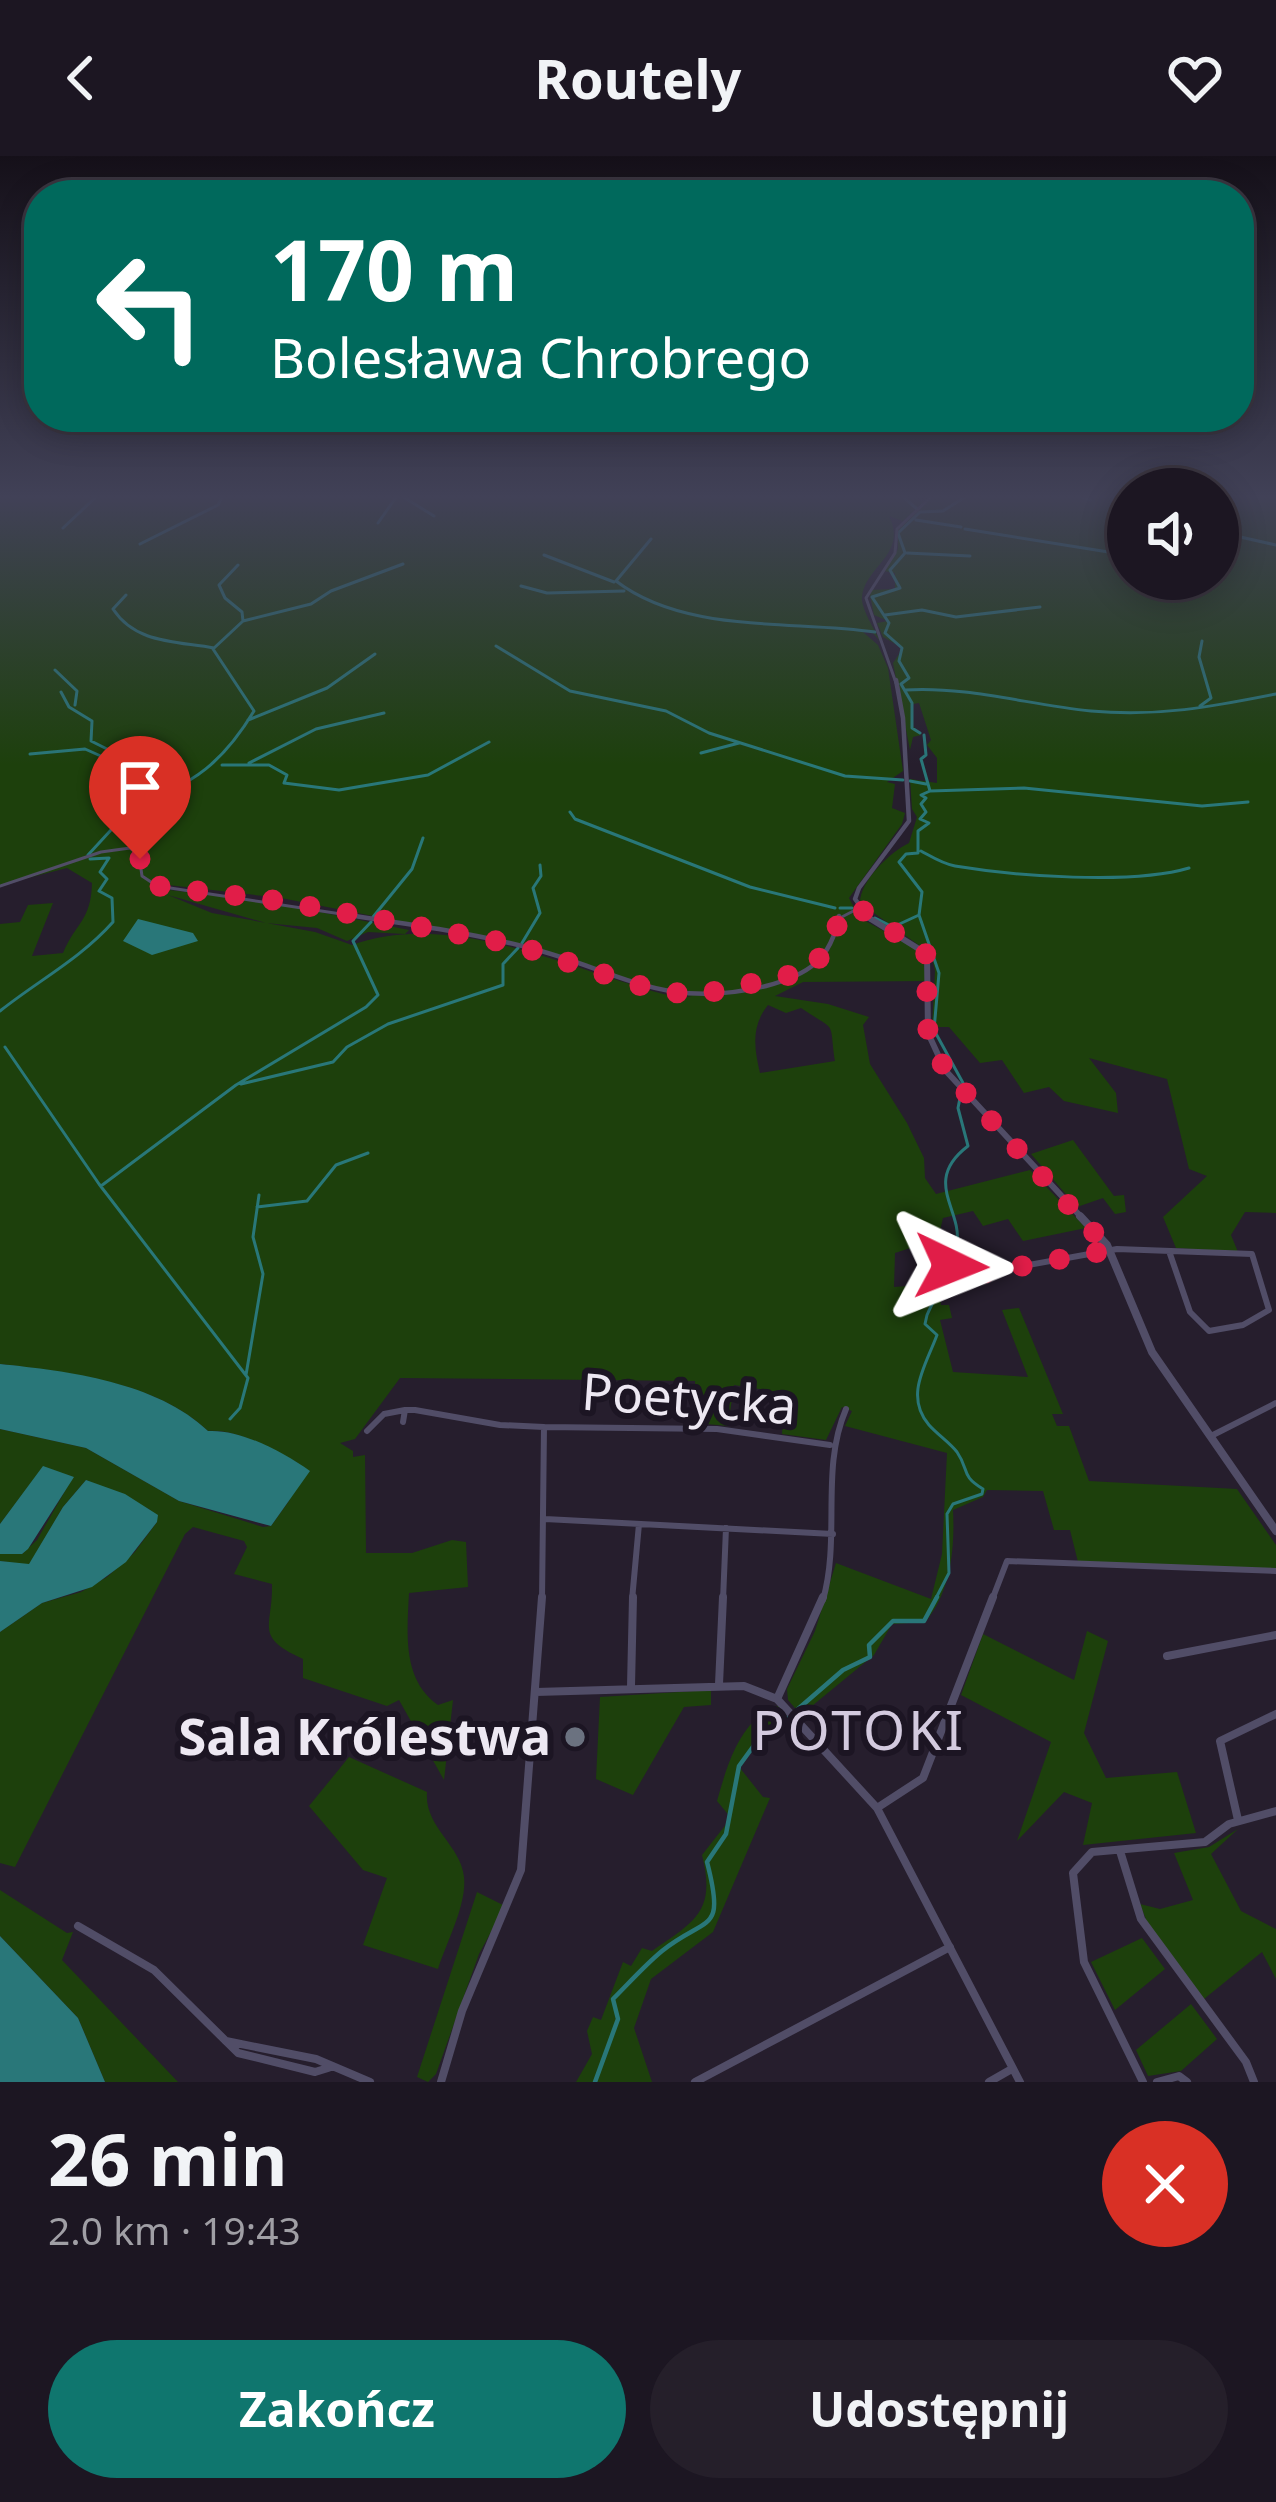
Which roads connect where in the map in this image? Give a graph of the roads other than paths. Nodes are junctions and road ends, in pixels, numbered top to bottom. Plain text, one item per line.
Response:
1 (874, 585) edge
2 (0, 886) edge
3 (859, 908) junction
4 (1110, 1250) junction
5 (1169, 1251) junction
6 (951, 1266) dead end
7 (1276, 1403) edge
8 (846, 1409) dead end
9 (405, 1410) junction
10 (403, 1422) dead end
11 (544, 1427) junction
12 (367, 1431) dead end
13 (1214, 1435) junction
14 (830, 1445) junction
15 (545, 1519) junction
16 (639, 1524) junction
17 (726, 1528) junction
18 (1276, 1531) edge
19 (834, 1534) junction
20 (1276, 1571) edge
21 (1276, 1635) edge
22 (1167, 1656) dead end
23 (718, 1685) junction
24 (631, 1689) junction
25 (536, 1692) junction
26 (777, 1699) junction
27 (1276, 1714) edge
28 (877, 1808) junction
29 (1276, 1811) edge
30 (1238, 1820) junction
31 (1120, 1850) junction
32 (78, 1926) dead end
33 (950, 1947) junction
34 (1012, 2068) junction
35 (370, 2082) edge
36 (441, 2082) edge
37 (695, 2082) edge
38 (989, 2082) edge
39 (1020, 2082) edge
40 (1143, 2082) edge
41 (1157, 2082) edge
42 (1187, 2082) edge
43 (1254, 2082) edge

1 - 3 street
2 - 3 street
3 - 4 street
4 - 5 street
4 - 6 street
4 - 13 street
5 - 5 street
7 - 13 street
8 - 14 street
9 - 10 street
9 - 11 street, Poetycka
9 - 12 street
11 - 14 street, Poetycka
11 - 15 street
13 - 18 street
14 - 19 street
15 - 16 street
15 - 25 street
16 - 17 street
16 - 24 street
17 - 19 street
17 - 23 street
19 - 26 street
20 - 28 street
21 - 22 street
23 - 24 street
23 - 26 street
24 - 25 street
25 - 36 street
26 - 28 street
27 - 30 street
28 - 33 street
29 - 30 street
30 - 31 street
31 - 40 street
31 - 43 street
32 - 35 street
33 - 34 street
33 - 37 street
34 - 38 street
34 - 39 street
41 - 42 street

